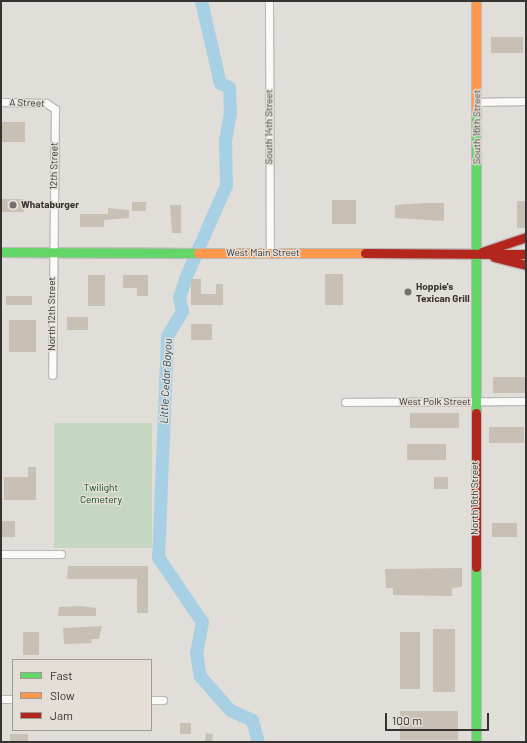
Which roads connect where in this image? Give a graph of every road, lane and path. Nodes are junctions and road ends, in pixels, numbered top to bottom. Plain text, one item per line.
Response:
1 (269, 1) edge
2 (476, 1) edge
3 (526, 101) edge
4 (1, 102) edge
5 (477, 102) junction
6 (52, 105) joint
7 (526, 237) edge
8 (1, 252) edge
9 (52, 252) junction
10 (478, 253) junction
11 (270, 254) junction
12 (526, 254) edge
13 (526, 265) edge
14 (52, 375) dead end
15 (526, 401) edge
16 (345, 402) dead end
17 (475, 402) junction
18 (1, 554) edge
19 (61, 554) dead end
20 (1, 699) edge
21 (12, 699) edge
22 (152, 700) edge
23 (163, 700) dead end
24 (476, 742) edge

1 - 11 street, South 14th Street
2 - 5 street, South 16th Street
3 - 5 street
4 - 6 street, A Street
5 - 10 street, South 16th Street
6 - 9 street, 12th Street
7 - 10 street
8 - 9 street, West Main Street
9 - 11 street, West Main Street
9 - 14 street, North 12th Street
10 - 11 street, West Main Street
10 - 12 street, West Main Street
10 - 13 street
10 - 17 street, North 16th Street
15 - 17 street, West Polk Street
16 - 17 street, West Polk Street
17 - 24 street, North 16th Street
18 - 19 street
20 - 21 street
22 - 23 street

